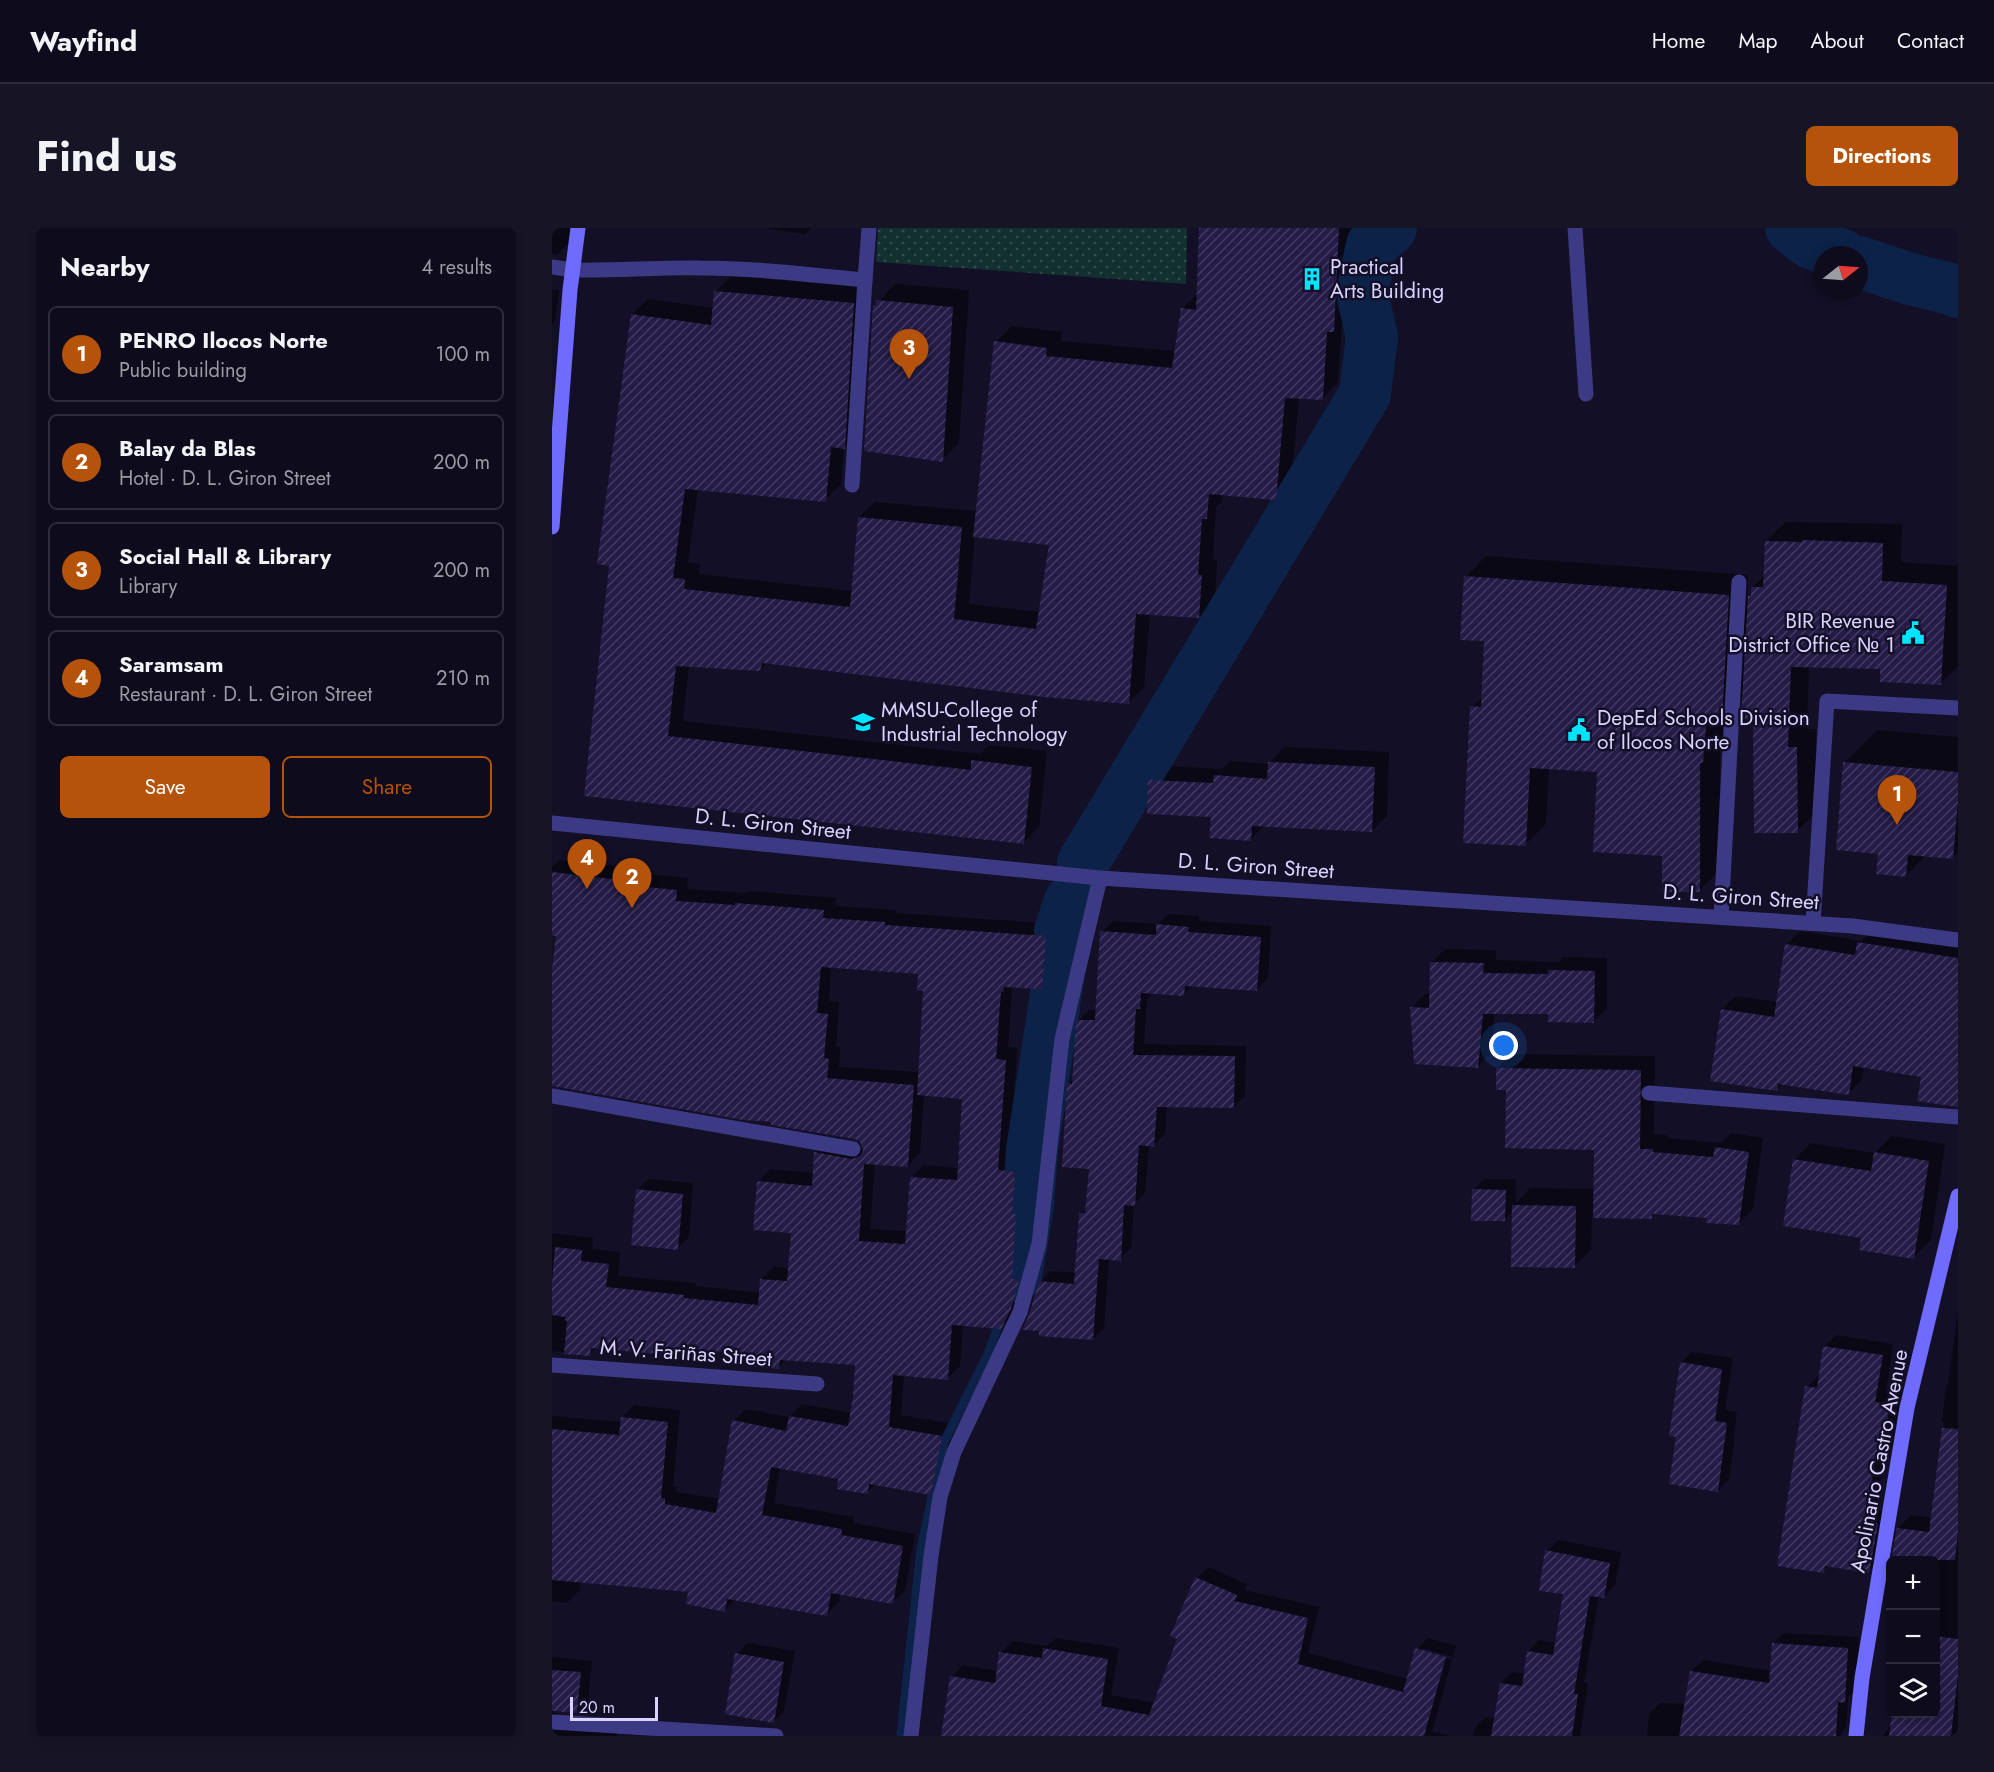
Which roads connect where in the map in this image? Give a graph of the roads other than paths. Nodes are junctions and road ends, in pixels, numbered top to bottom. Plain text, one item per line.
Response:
1 (578, 228) edge
2 (869, 228) edge
3 (1575, 228) edge
4 (552, 267) edge
5 (573, 270) junction
6 (866, 280) junction
7 (1586, 394) dead end
8 (852, 484) dead end
9 (552, 527) edge
10 (1739, 582) dead end
11 (1958, 708) edge
12 (552, 823) edge
13 (1100, 878) junction
14 (1721, 917) junction
15 (1813, 923) junction
16 (1958, 940) edge
17 (1649, 1093) dead end
18 (552, 1096) edge
19 (1958, 1117) edge
20 (853, 1149) dead end
21 (1958, 1196) edge
22 (552, 1365) edge
23 (817, 1384) dead end
24 (552, 1722) edge
25 (776, 1736) edge
26 (911, 1736) edge
27 (1856, 1736) edge

1 - 5 main road
2 - 6 street
3 - 7 street
4 - 5 street
5 - 6 street
5 - 9 main road
6 - 8 street
10 - 14 street
11 - 15 street
12 - 13 street, D. L. Giron Street
13 - 14 street, D. L. Giron Street
13 - 26 street
14 - 15 street, D. L. Giron Street
15 - 16 street, D. L. Giron Street
17 - 19 street
18 - 20 street
21 - 27 main road, Apolinario Castro Avenue
22 - 23 street, M. V. Fariñas Street
24 - 25 street

